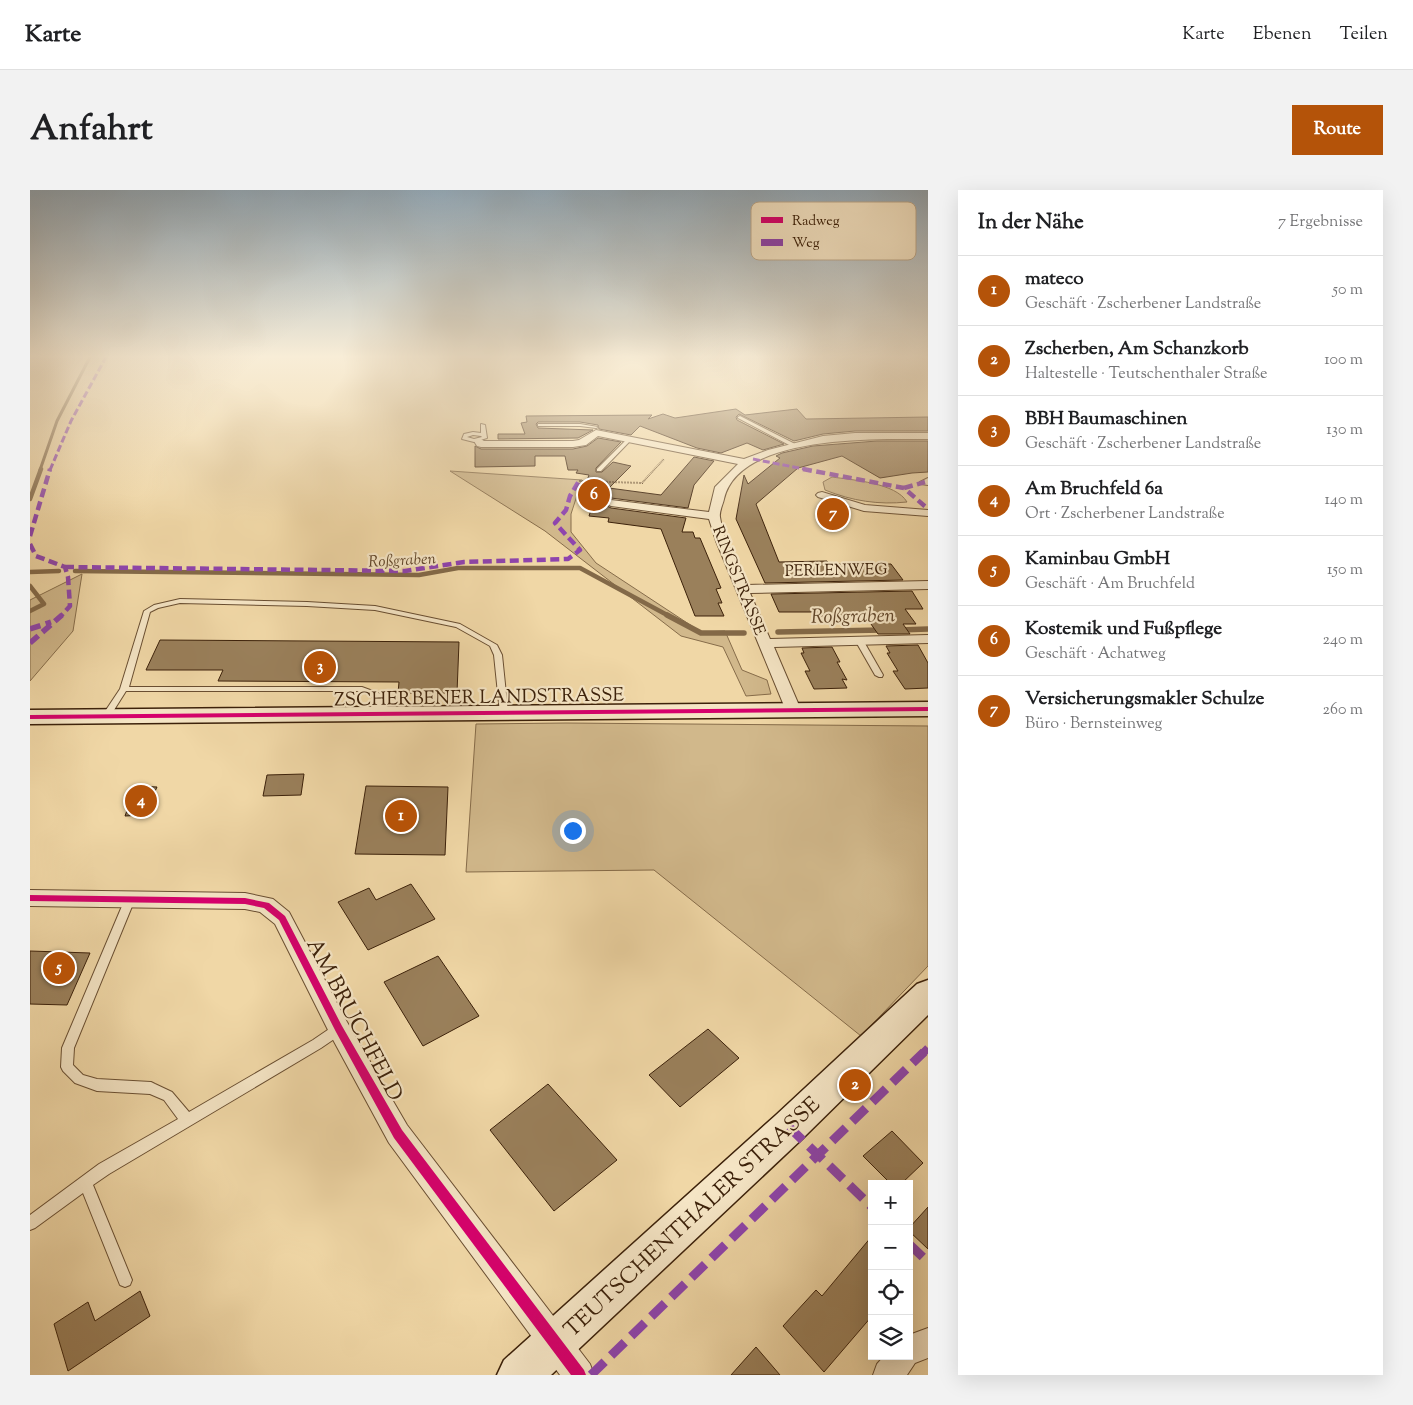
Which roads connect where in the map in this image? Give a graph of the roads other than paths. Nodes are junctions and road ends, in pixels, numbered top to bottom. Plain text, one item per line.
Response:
1 (740, 417) dead end
2 (483, 424) dead end
3 (540, 425) dead end
4 (621, 427) dead end
5 (596, 430) junction
6 (928, 436) edge
7 (481, 438) joint
8 (630, 440) junction
9 (795, 446) junction
10 (745, 462) junction
11 (599, 470) dead end
12 (822, 495) dead end
13 (611, 503) dead end
14 (928, 513) edge
15 (714, 516) junction
16 (928, 585) edge
17 (744, 589) junction
18 (928, 638) edge
19 (860, 640) junction
20 (766, 643) junction
21 (879, 674) dead end
22 (124, 688) junction
23 (928, 709) edge
24 (793, 710) junction
25 (504, 713) junction
26 (377, 714) junction
27 (106, 716) junction
28 (30, 717) edge
29 (30, 898) edge
30 (130, 899) junction
31 (928, 994) edge
32 (339, 1029) junction
33 (187, 1120) junction
34 (85, 1182) junction
35 (30, 1223) edge
36 (125, 1280) dead end
37 (554, 1342) junction
38 (928, 1343) edge
39 (913, 1349) edge
40 (900, 1360) edge
41 (519, 1375) edge
42 (579, 1375) edge
43 (888, 1375) edge

1 - 9 lane
2 - 7 lane
3 - 5 lane
4 - 5 street
5 - 7 street
5 - 8 street
6 - 9 street, RINGSTRASSE
8 - 10 street
8 - 11 lane
9 - 10 street, RINGSTRASSE
10 - 15 street, RINGSTRASSE
12 - 14 street
13 - 15 street
15 - 17 street, RINGSTRASSE
16 - 17 street, PERLENWEG
17 - 20 street, RINGSTRASSE
18 - 19 street
19 - 20 street
19 - 21 lane
20 - 24 street, RINGSTRASSE
22 - 25 lane
22 - 26 lane
22 - 27 lane
23 - 24 street, ZSCHERBENER LANDSTRASSE
24 - 25 street, ZSCHERBENER LANDSTRASSE
25 - 26 street, ZSCHERBENER LANDSTRASSE
26 - 27 street, ZSCHERBENER LANDSTRASSE
27 - 28 street, ZSCHERBENER LANDSTRASSE
29 - 30 street, AM BRUCHFELD
30 - 32 street, AM BRUCHFELD
30 - 33 lane
31 - 37 street, TEUTSCHENTHALER STRASSE
32 - 33 lane
32 - 37 street, AM BRUCHFELD
33 - 34 lane
34 - 35 lane
34 - 36 lane
37 - 41 street, TEUTSCHENTHALER STRASSE
37 - 42 street, AM BRUCHFELD
38 - 39 street
40 - 43 street

